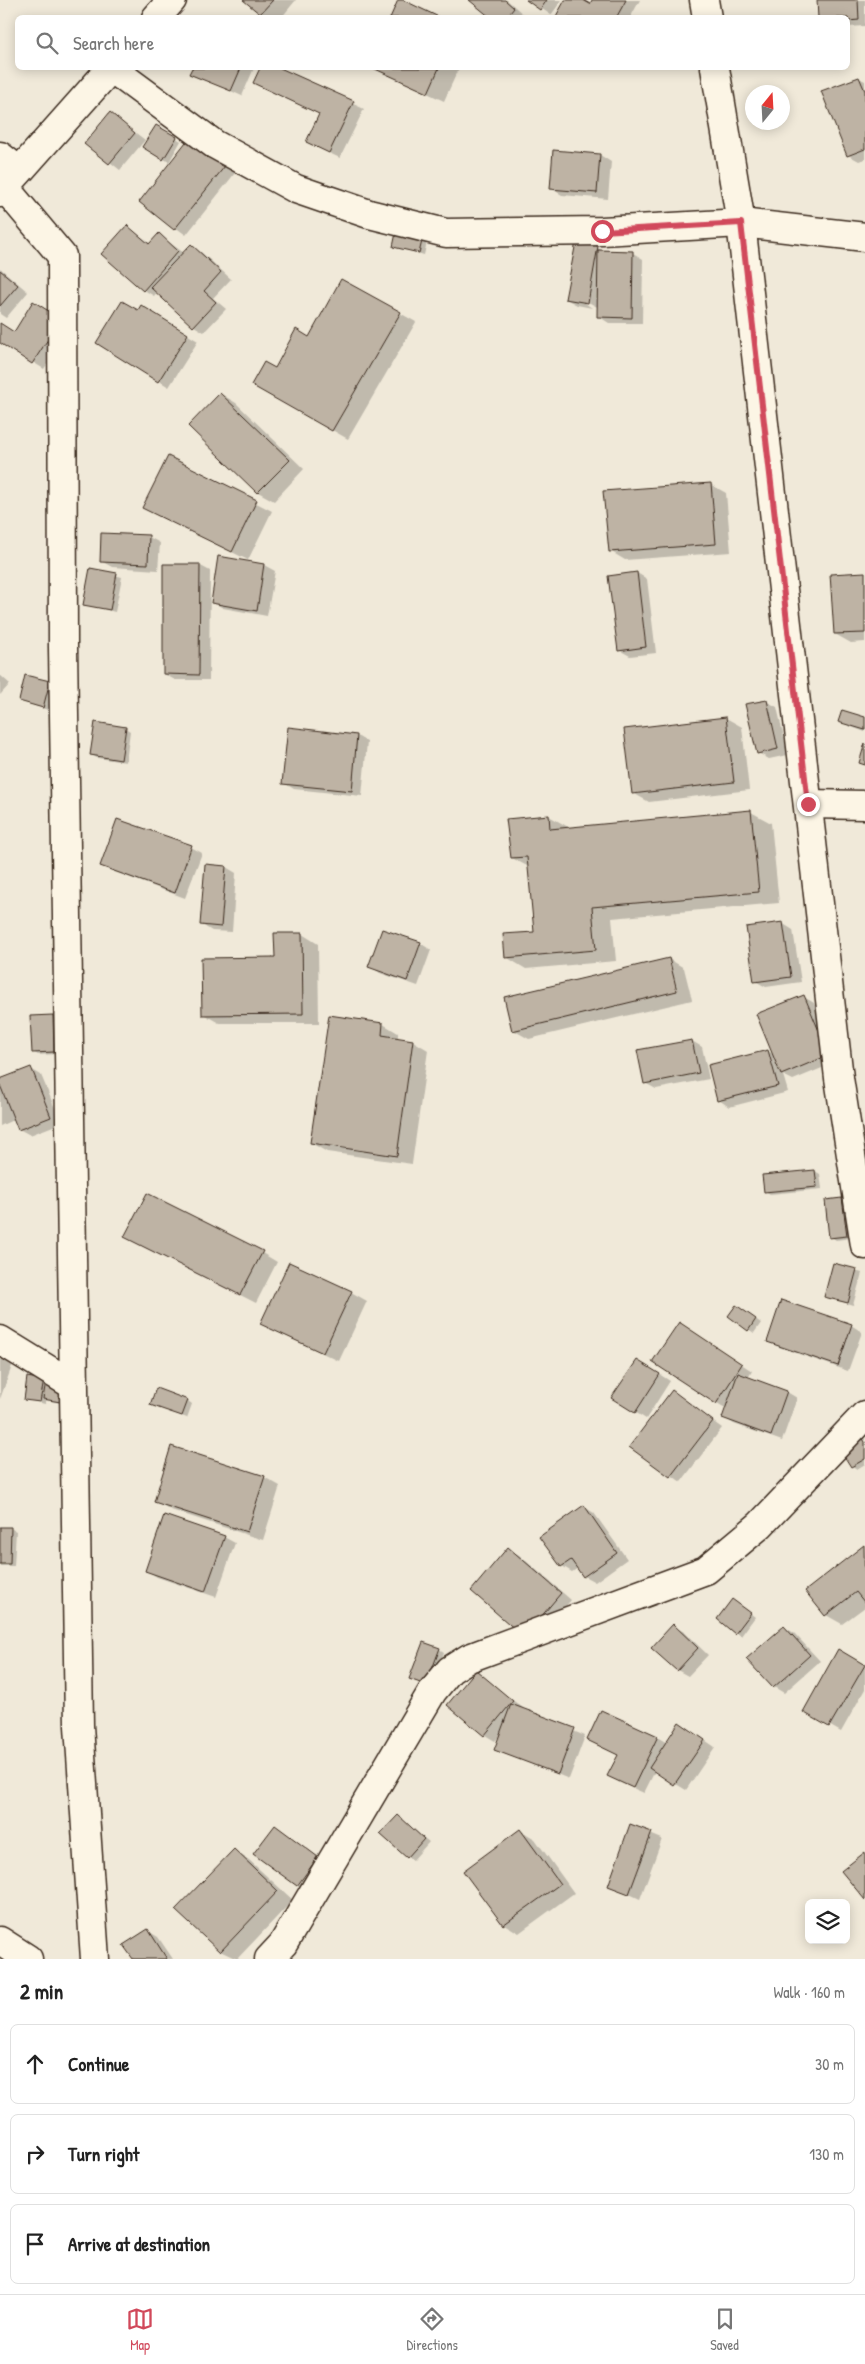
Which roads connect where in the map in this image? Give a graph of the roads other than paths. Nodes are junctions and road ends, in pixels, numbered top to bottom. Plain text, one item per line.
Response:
1 (172, 0) edge
2 (704, 0) edge
3 (159, 15) edge
4 (706, 15) edge
5 (109, 70) edge
6 (114, 70) edge
7 (715, 70) edge
8 (6, 177) edge
9 (741, 223) junction
10 (865, 237) edge
11 (808, 804) junction
12 (865, 804) edge
13 (865, 1245) edge
14 (0, 1340) edge
15 (73, 1386) junction
16 (865, 1415) edge
17 (0, 1941) edge
18 (28, 1959) edge
19 (95, 1959) edge
20 (269, 1959) edge

1 - 3 street
2 - 4 street
5 - 8 street
6 - 9 street
7 - 9 street
8 - 15 street
9 - 10 street
9 - 11 street
11 - 12 street
11 - 13 street
14 - 15 street
15 - 19 street
16 - 20 street
17 - 18 street

